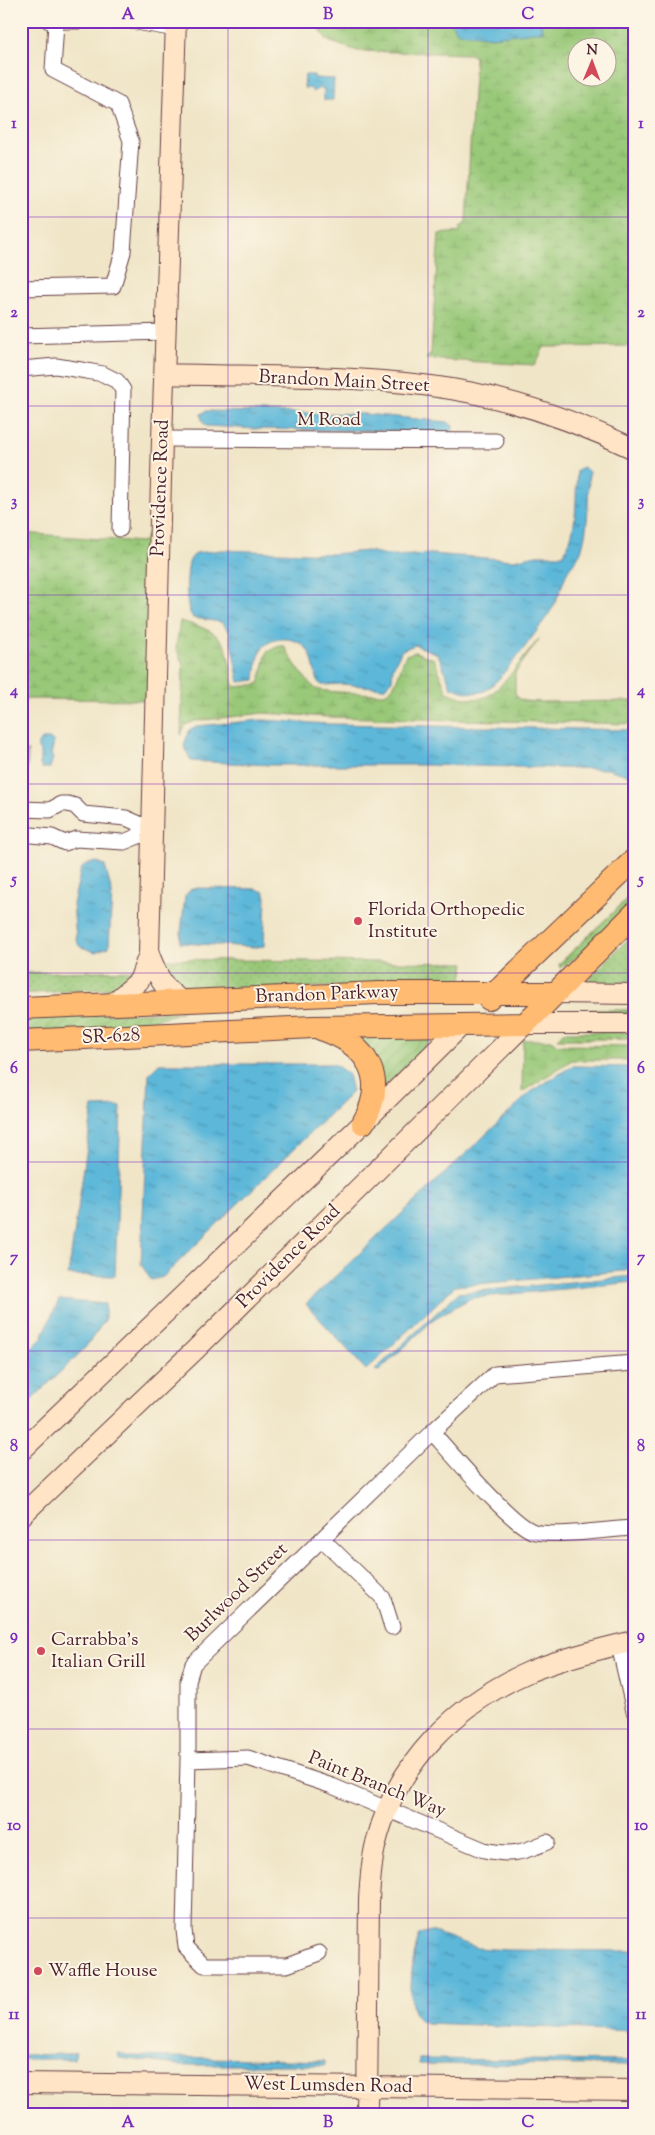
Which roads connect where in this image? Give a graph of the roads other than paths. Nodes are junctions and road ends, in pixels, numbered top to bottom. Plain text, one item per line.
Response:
1 (79, 21) edge
2 (131, 21) edge
3 (52, 22) edge
4 (176, 25) edge
5 (21, 288) edge
6 (166, 332) junction
7 (21, 336) edge
8 (21, 369) edge
9 (165, 374) junction
10 (162, 440) junction
11 (496, 441) dead end
12 (634, 449) edge
13 (120, 529) dead end
14 (21, 809) edge
15 (50, 810) junction
16 (83, 814) junction
17 (153, 830) junction
18 (21, 834) edge
19 (52, 837) junction
20 (76, 840) junction
21 (634, 860) edge
22 (634, 914) edge
23 (149, 954) junction
24 (496, 992) junction
25 (554, 994) junction
26 (634, 994) edge
27 (182, 1001) junction
28 (112, 1004) junction
29 (21, 1008) edge
30 (463, 1024) junction
31 (525, 1024) junction
32 (634, 1024) edge
33 (313, 1027) junction
34 (201, 1032) joint
35 (21, 1041) edge
36 (363, 1123) junction
37 (634, 1363) edge
38 (432, 1432) junction
39 (21, 1451) edge
40 (21, 1516) edge
41 (634, 1528) edge
42 (322, 1539) junction
43 (392, 1627) dead end
44 (626, 1643) edge
45 (634, 1711) edge
46 (188, 1760) junction
47 (388, 1810) junction
48 (547, 1842) dead end
49 (319, 1953) dead end
50 (21, 2083) edge
51 (368, 2086) junction
52 (634, 2090) edge
53 (368, 2114) edge

1 - 3 street
2 - 4 street
3 - 5 street
4 - 6 street, Providence Road
6 - 7 street
6 - 9 street, Providence Road
8 - 13 street
9 - 10 street, Providence Road
9 - 12 street, Brandon Main Street
10 - 11 street, M Road
10 - 17 street, Providence Road
14 - 15 street
15 - 16 street
15 - 19 street
16 - 17 street
16 - 20 street
17 - 20 street
17 - 23 street, Providence Road
18 - 19 street
19 - 20 street
21 - 24 main road
22 - 25 main road, Providence Road
23 - 27 street, Providence Road
23 - 28 street, Providence Road
24 - 25 main road, Brandon Parkway
24 - 27 main road, Brandon Parkway
24 - 30 main road
25 - 26 street, Brandon Parkway
25 - 31 main road, Providence Road
27 - 28 main road, Brandon Parkway
28 - 29 main road, Brandon Parkway
30 - 31 main road, Brandon Parkway
30 - 33 main road, Brandon Parkway
30 - 36 street
31 - 32 street, Brandon Parkway
31 - 40 street, Providence Road
33 - 34 main road, Brandon Parkway
33 - 36 main road
34 - 35 main road, SR-628
36 - 39 street
37 - 38 street, Burlwood Street
38 - 41 street
38 - 42 street, Burlwood Street
42 - 43 street
42 - 46 street, Burlwood Street
44 - 45 street
44 - 47 street
46 - 47 street, Paint Branch Way
46 - 49 street, Burlwood Street
47 - 48 street, Paint Branch Way
47 - 51 street
50 - 51 street, West Lumsden Road
51 - 52 street, West Lumsden Road
51 - 53 street

